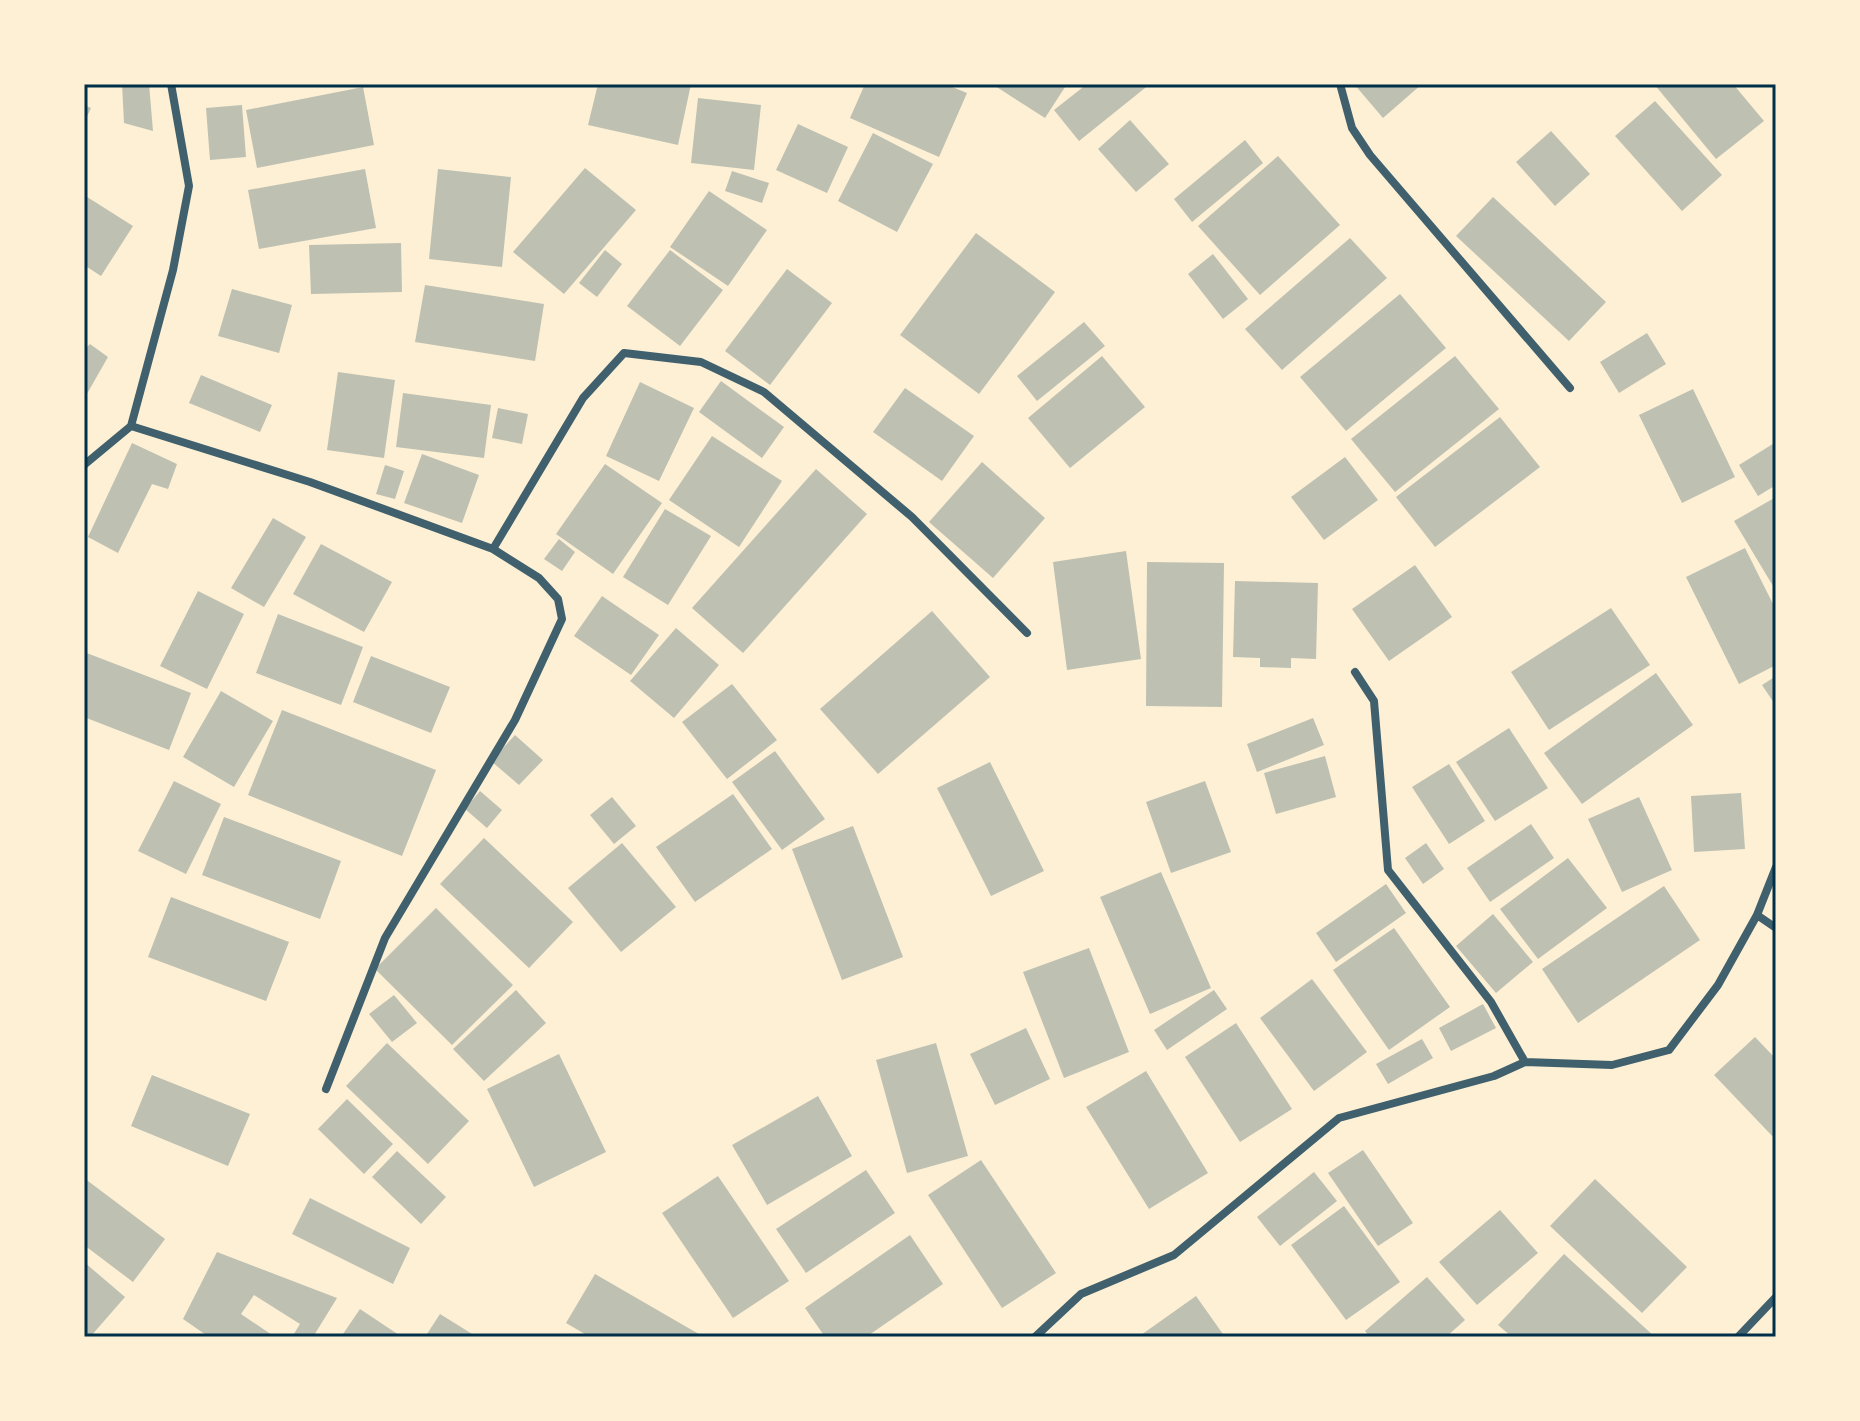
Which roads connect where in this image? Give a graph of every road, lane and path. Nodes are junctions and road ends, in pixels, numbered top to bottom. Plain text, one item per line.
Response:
1 (171, 84) edge
2 (1340, 84) edge
3 (1570, 388) dead end
4 (131, 426) junction
5 (84, 465) edge
6 (493, 549) junction
7 (1027, 633) dead end
8 (1355, 672) dead end
9 (1776, 867) edge
10 (1757, 915) junction
11 (1776, 928) edge
12 (1525, 1062) junction
13 (326, 1089) dead end
14 (1776, 1297) edge
15 (1035, 1337) edge
16 (1738, 1337) edge

1 - 4 street
2 - 3 street
4 - 5 street
4 - 6 street
6 - 7 street
6 - 13 street
8 - 12 street
9 - 10 street
10 - 11 street
10 - 12 street
12 - 15 street
14 - 16 street

